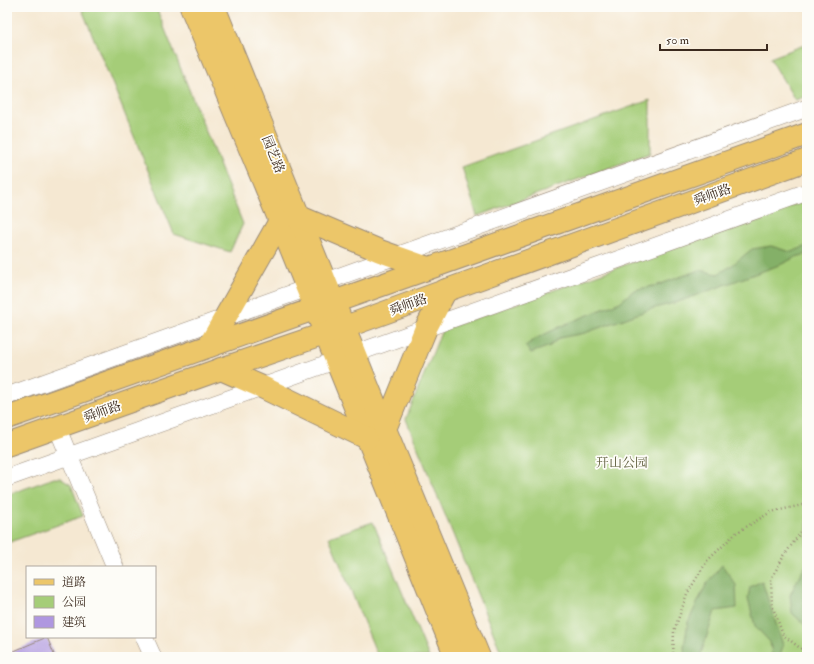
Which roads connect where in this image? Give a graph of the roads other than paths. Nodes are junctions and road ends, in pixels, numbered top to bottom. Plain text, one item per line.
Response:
1 (191, 7) edge
2 (214, 7) edge
3 (807, 108) edge
4 (807, 134) edge
5 (807, 160) edge
6 (807, 192) edge
7 (290, 219) junction
8 (395, 256) junction
9 (428, 268) junction
10 (446, 290) junction
11 (334, 301) junction
12 (314, 308) junction
13 (225, 318) junction
14 (426, 328) junction
15 (334, 331) junction
16 (209, 346) junction
17 (221, 368) junction
18 (262, 387) junction
19 (7, 396) edge
20 (7, 418) edge
21 (57, 427) junction
22 (376, 434) junction
23 (7, 445) edge
24 (7, 478) edge
25 (115, 566) edge
26 (144, 638) edge
27 (153, 657) edge
28 (456, 657) edge
29 (479, 657) edge

1 - 7 main road
2 - 7 main road, 园艺路
3 - 8 street
4 - 9 main road, 舜师路
5 - 10 main road, 舜师路
6 - 14 street
7 - 8 main road
7 - 11 main road, 园艺路
7 - 12 main road
7 - 13 main road
8 - 9 main road
8 - 13 street
9 - 11 main road, 舜师路
10 - 14 main road
10 - 15 main road, 舜师路
11 - 12 main road, 舜师路
11 - 15 main road, 园艺路
12 - 15 main road
12 - 16 main road, 舜师路
13 - 16 main road
13 - 19 street
14 - 18 street
14 - 22 main road
15 - 17 main road, 舜师路
15 - 22 main road
16 - 20 main road, 舜师路
17 - 18 main road
17 - 21 main road, 舜师路
18 - 22 main road
18 - 24 street
21 - 23 main road, 舜师路
21 - 25 street
22 - 28 main road
22 - 29 main road
26 - 27 street

